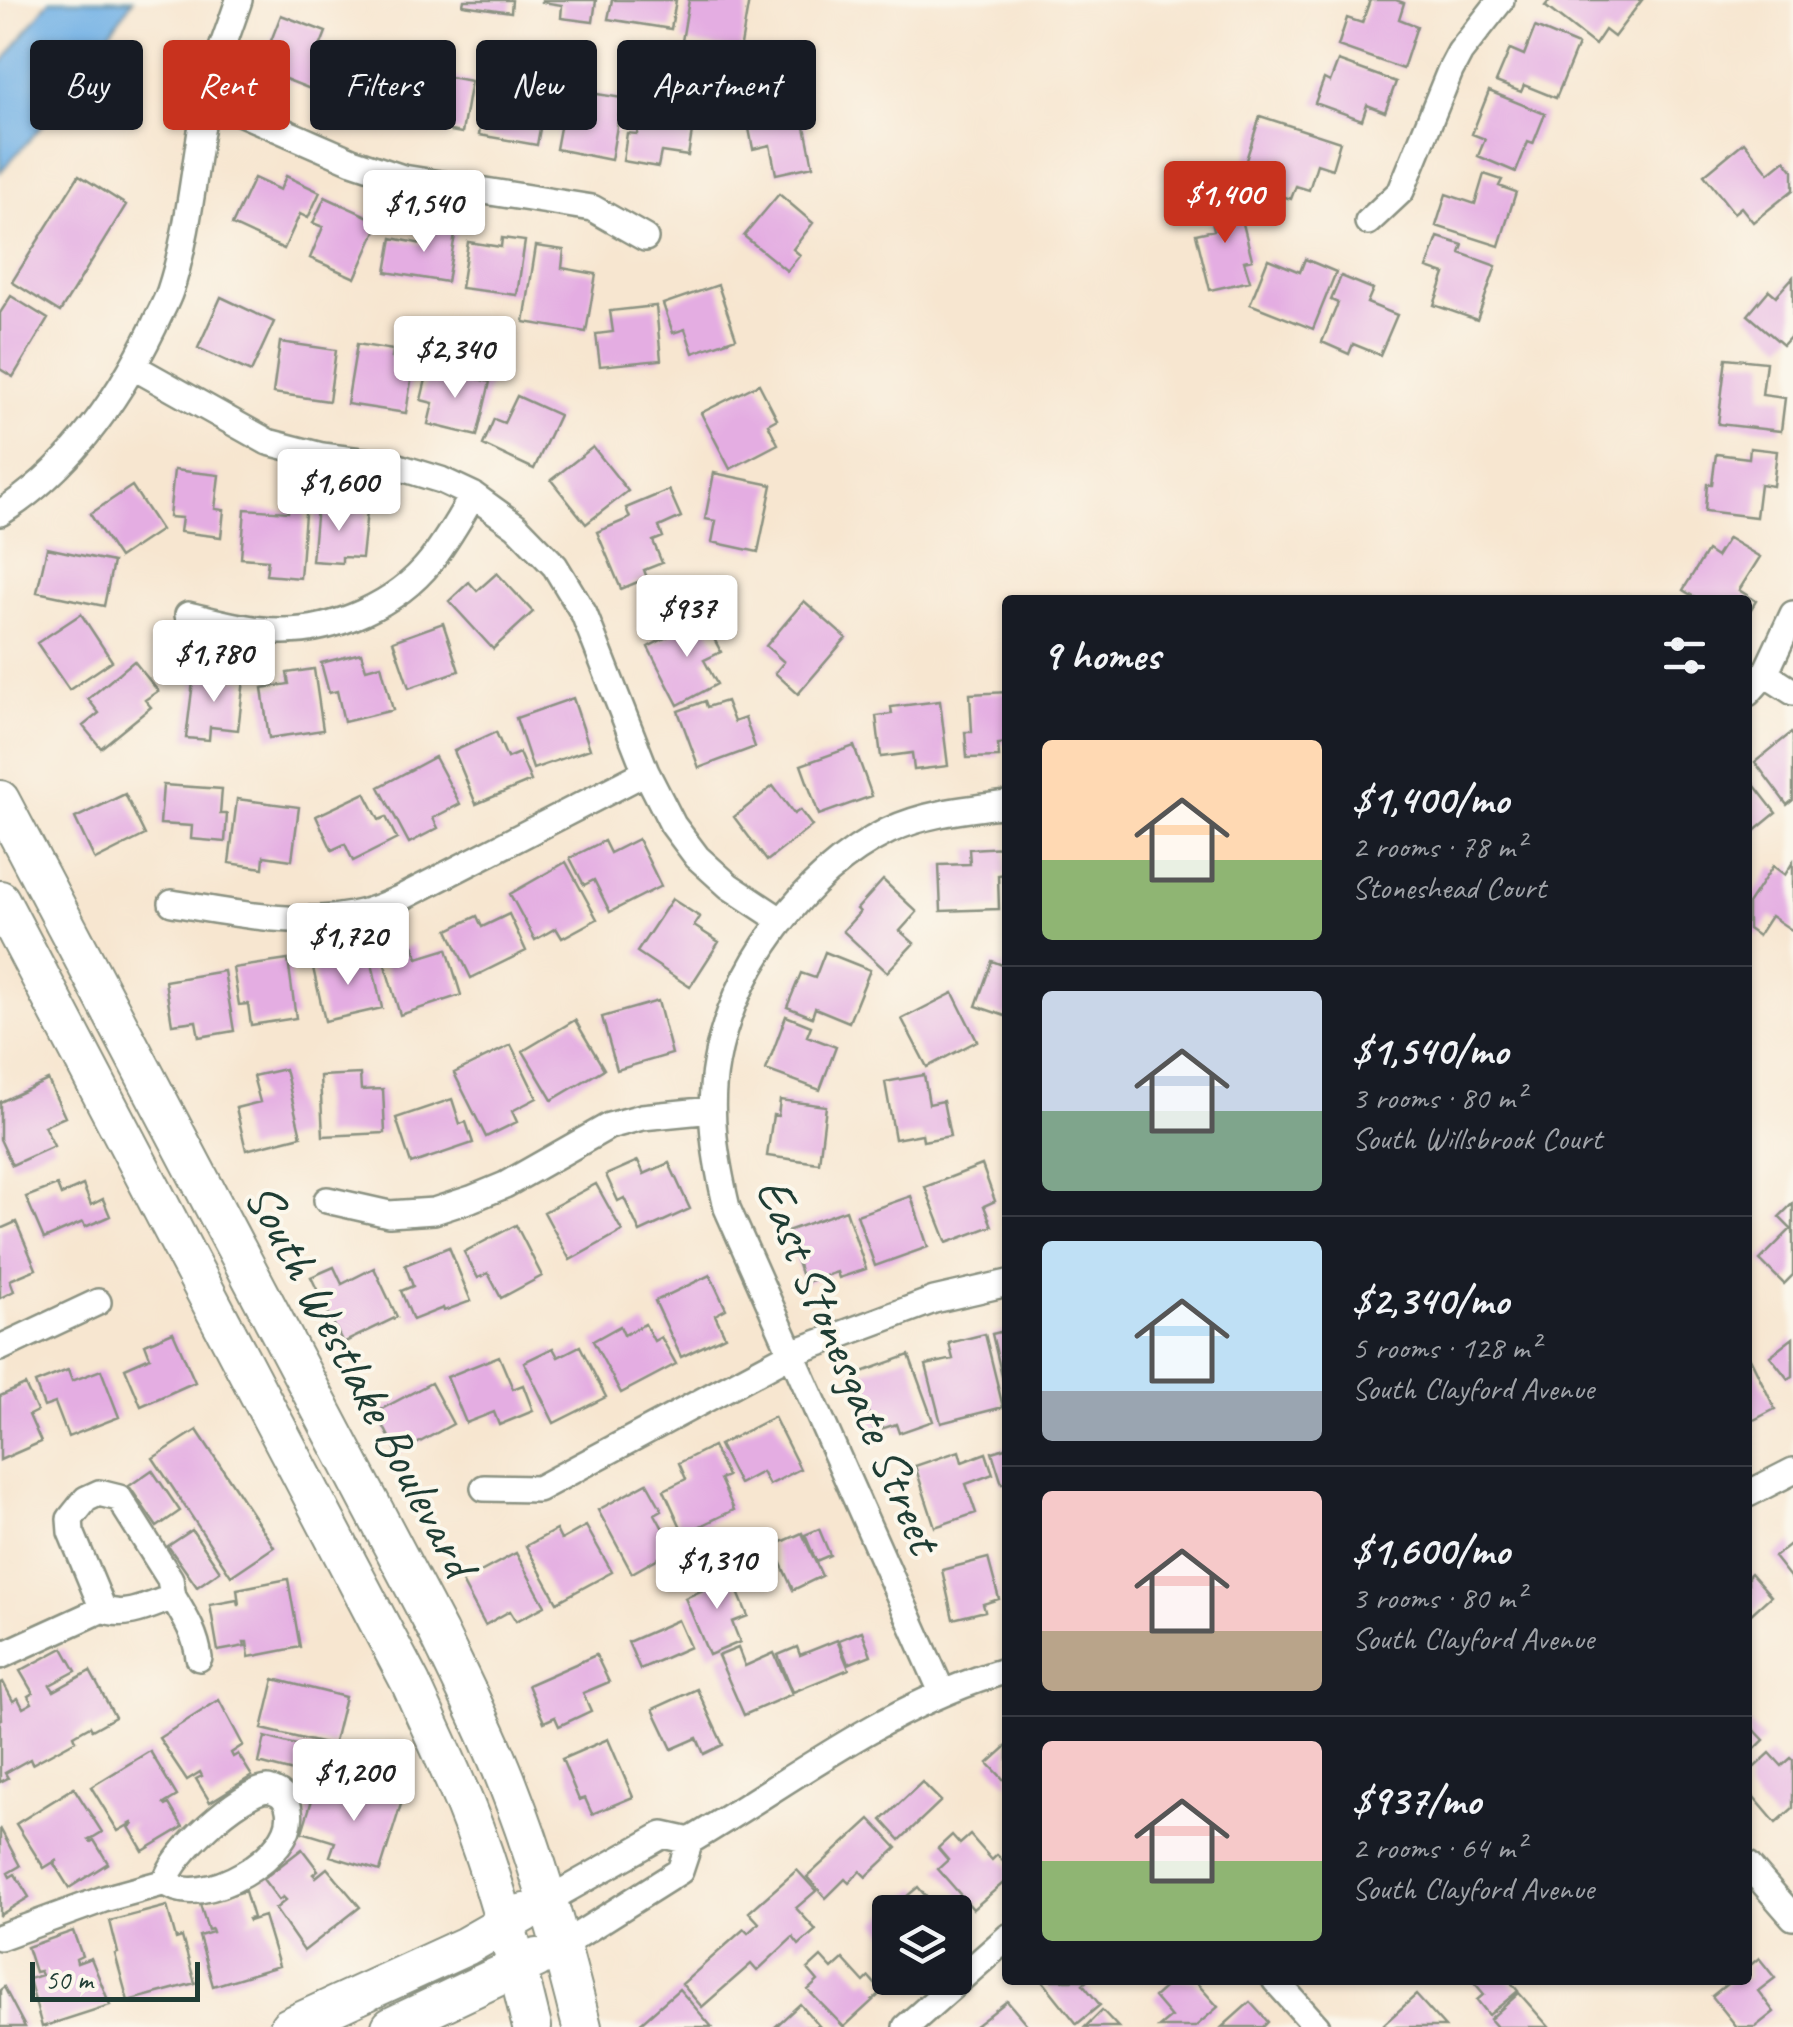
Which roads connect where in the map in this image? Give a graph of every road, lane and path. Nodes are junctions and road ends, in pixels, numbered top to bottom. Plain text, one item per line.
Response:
1 (239, 0) edge
2 (1501, 0) edge
3 (226, 40) edge
4 (202, 130) edge
5 (282, 130) edge
6 (1368, 222) dead end
7 (645, 238) dead end
8 (134, 367) junction
9 (473, 495) junction
10 (0, 513) edge
11 (1793, 614) edge
12 (188, 615) dead end
13 (1756, 683) edge
14 (1793, 692) edge
15 (646, 772) junction
16 (0, 800) edge
17 (1002, 805) edge
18 (0, 900) edge
19 (172, 903) dead end
20 (782, 921) junction
21 (712, 1110) junction
22 (327, 1200) dead end
23 (1002, 1284) edge
24 (98, 1302) dead end
25 (0, 1348) edge
26 (792, 1353) junction
27 (1793, 1470) edge
28 (484, 1488) dead end
29 (1752, 1492) edge
30 (173, 1597) junction
31 (103, 1609) junction
32 (0, 1656) edge
33 (199, 1658) dead end
34 (1002, 1672) edge
35 (942, 1692) junction
36 (690, 1841) junction
37 (1752, 1870) edge
38 (166, 1882) junction
39 (548, 1900) junction
40 (1793, 1917) edge
41 (506, 1924) junction
42 (0, 1937) edge
43 (1002, 1943) edge
44 (562, 1946) junction
45 (518, 1967) junction
46 (1279, 1985) edge
47 (289, 2027) edge
48 (390, 2027) edge
49 (532, 2027) edge
50 (582, 2027) edge
51 (906, 2027) edge
52 (1316, 2027) edge

1 - 3 street
2 - 6 street
4 - 8 street
5 - 7 street
8 - 9 street
8 - 10 street
9 - 12 street
9 - 15 street
11 - 13 street
13 - 14 street
15 - 19 street
15 - 20 street
16 - 39 main road, South Westlake Boulevard
17 - 20 street, East Stonesgate Street
18 - 41 main road, South Westlake Boulevard
20 - 21 street, East Stonesgate Street
21 - 22 street
21 - 26 street, East Stonesgate Street
23 - 26 street
24 - 25 street
26 - 28 street
26 - 35 street, East Stonesgate Street
27 - 29 street
30 - 31 street
30 - 31 street
30 - 33 street
31 - 32 street
34 - 35 street
35 - 36 street
36 - 39 street
36 - 44 street
37 - 40 street
38 - 38 street
38 - 42 street
39 - 41 main road
39 - 44 main road, South Westlake Boulevard
41 - 45 main road, South Westlake Boulevard
41 - 47 main road
43 - 51 street
44 - 45 main road
44 - 50 main road, South Westlake Boulevard
45 - 48 main road
45 - 49 main road, South Westlake Boulevard
46 - 52 street

